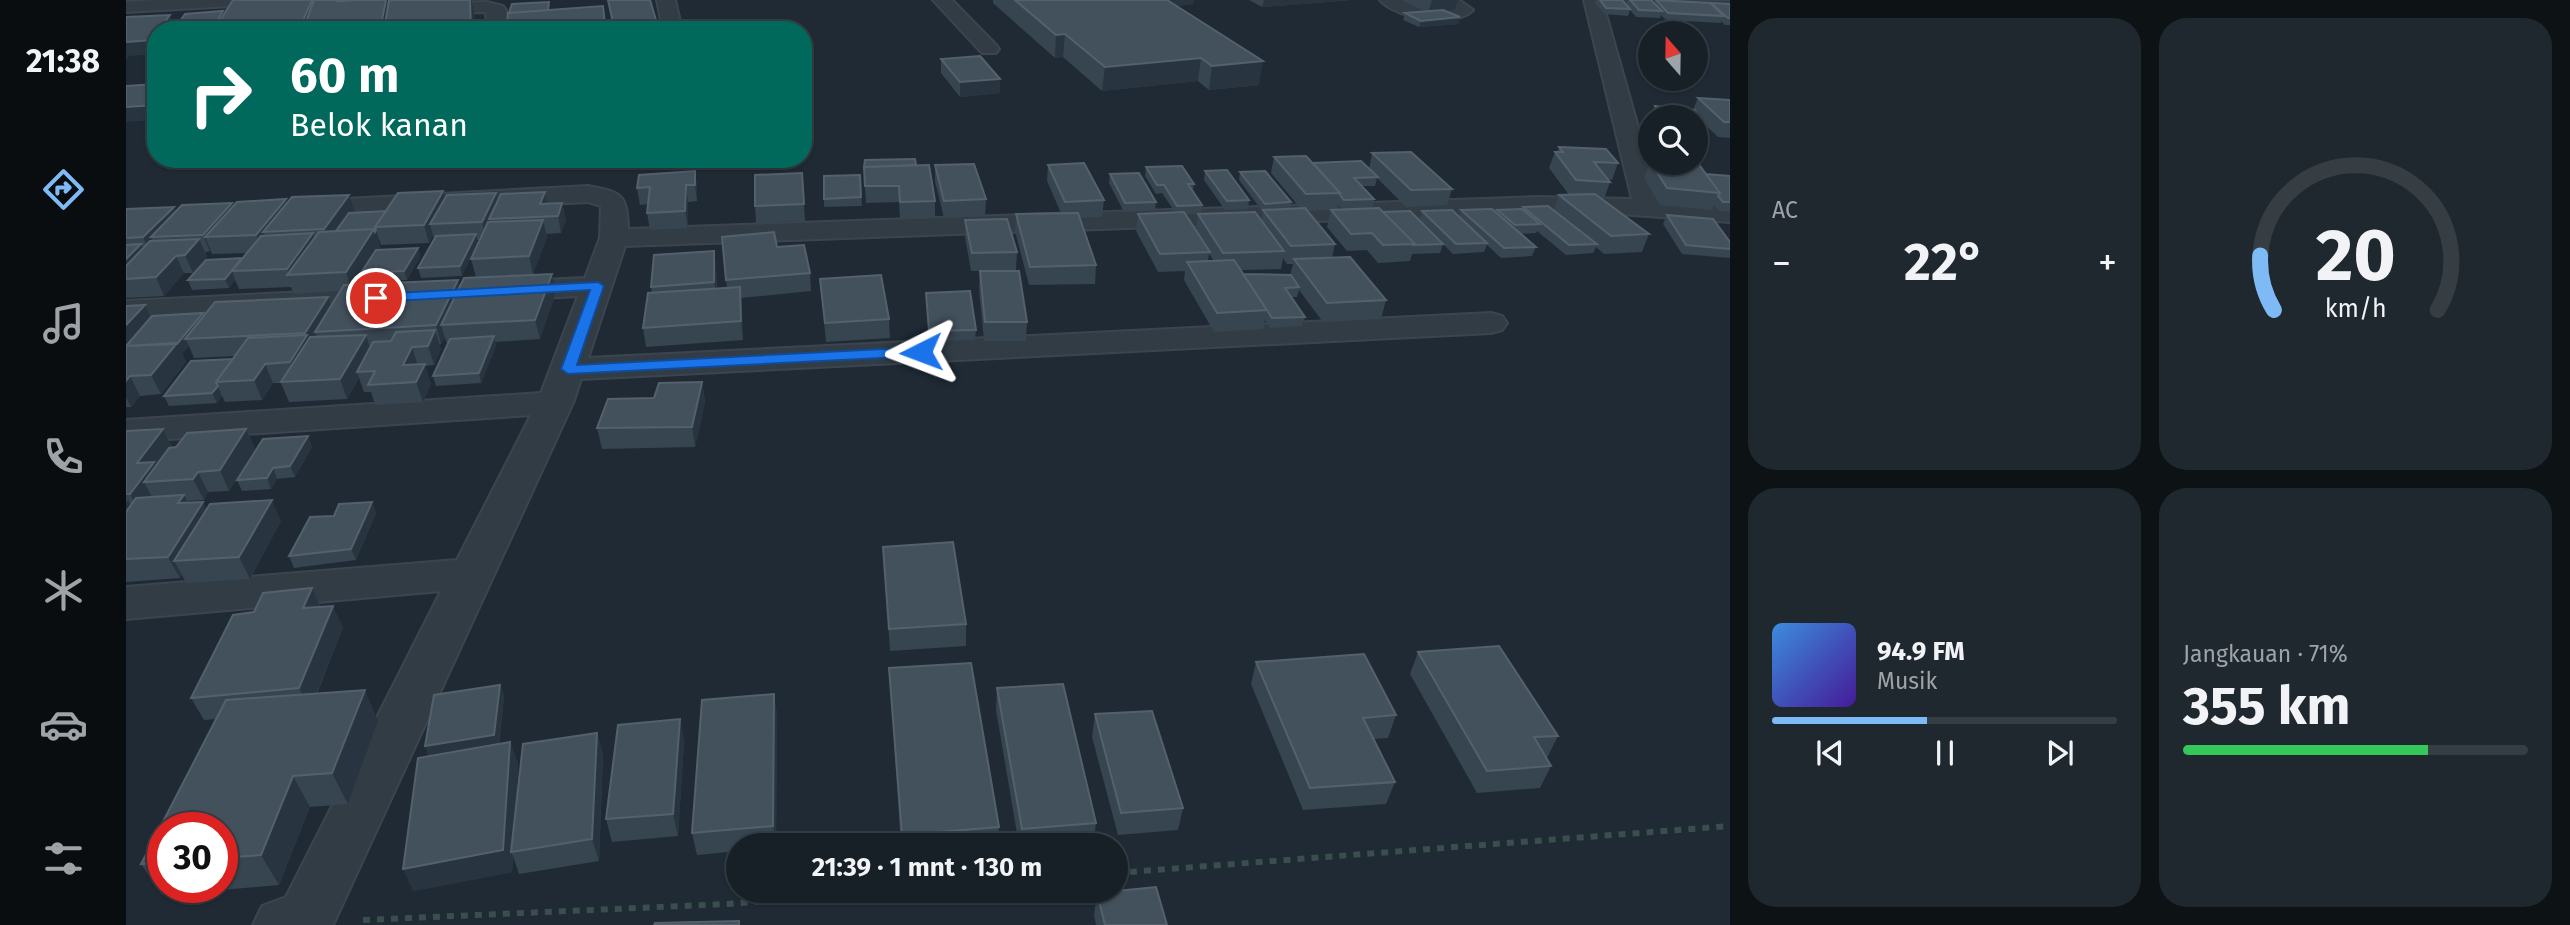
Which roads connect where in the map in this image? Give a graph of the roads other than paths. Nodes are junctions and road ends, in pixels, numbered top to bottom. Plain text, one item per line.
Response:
1 (250, 0) edge
2 (363, 0) edge
3 (666, 0) edge
4 (942, 0) edge
5 (1389, 0) edge
6 (1445, 0) edge
7 (1593, 0) edge
8 (1614, 0) edge
9 (1730, 6) edge
10 (126, 8) edge
11 (497, 21) edge
12 (671, 21) edge
13 (989, 49) dead end
14 (1648, 208) junction
15 (276, 209) edge
16 (1730, 214) edge
17 (614, 238) junction
18 (598, 286) junction
19 (473, 293) edge
20 (418, 295) edge
21 (126, 311) edge
22 (1491, 323) dead end
23 (568, 369) junction
24 (555, 403) junction
25 (126, 430) edge
26 (472, 574) junction
27 (126, 603) edge
28 (293, 924) edge

1 - 10 street
2 - 11 street
3 - 12 street
4 - 13 street
5 - 6 street
7 - 14 street
8 - 9 street
14 - 16 street
14 - 17 street
15 - 17 street
17 - 18 street
18 - 19 street
18 - 23 street
20 - 21 street
22 - 23 street
23 - 24 street
24 - 25 street
24 - 26 street
26 - 27 street
26 - 28 street

